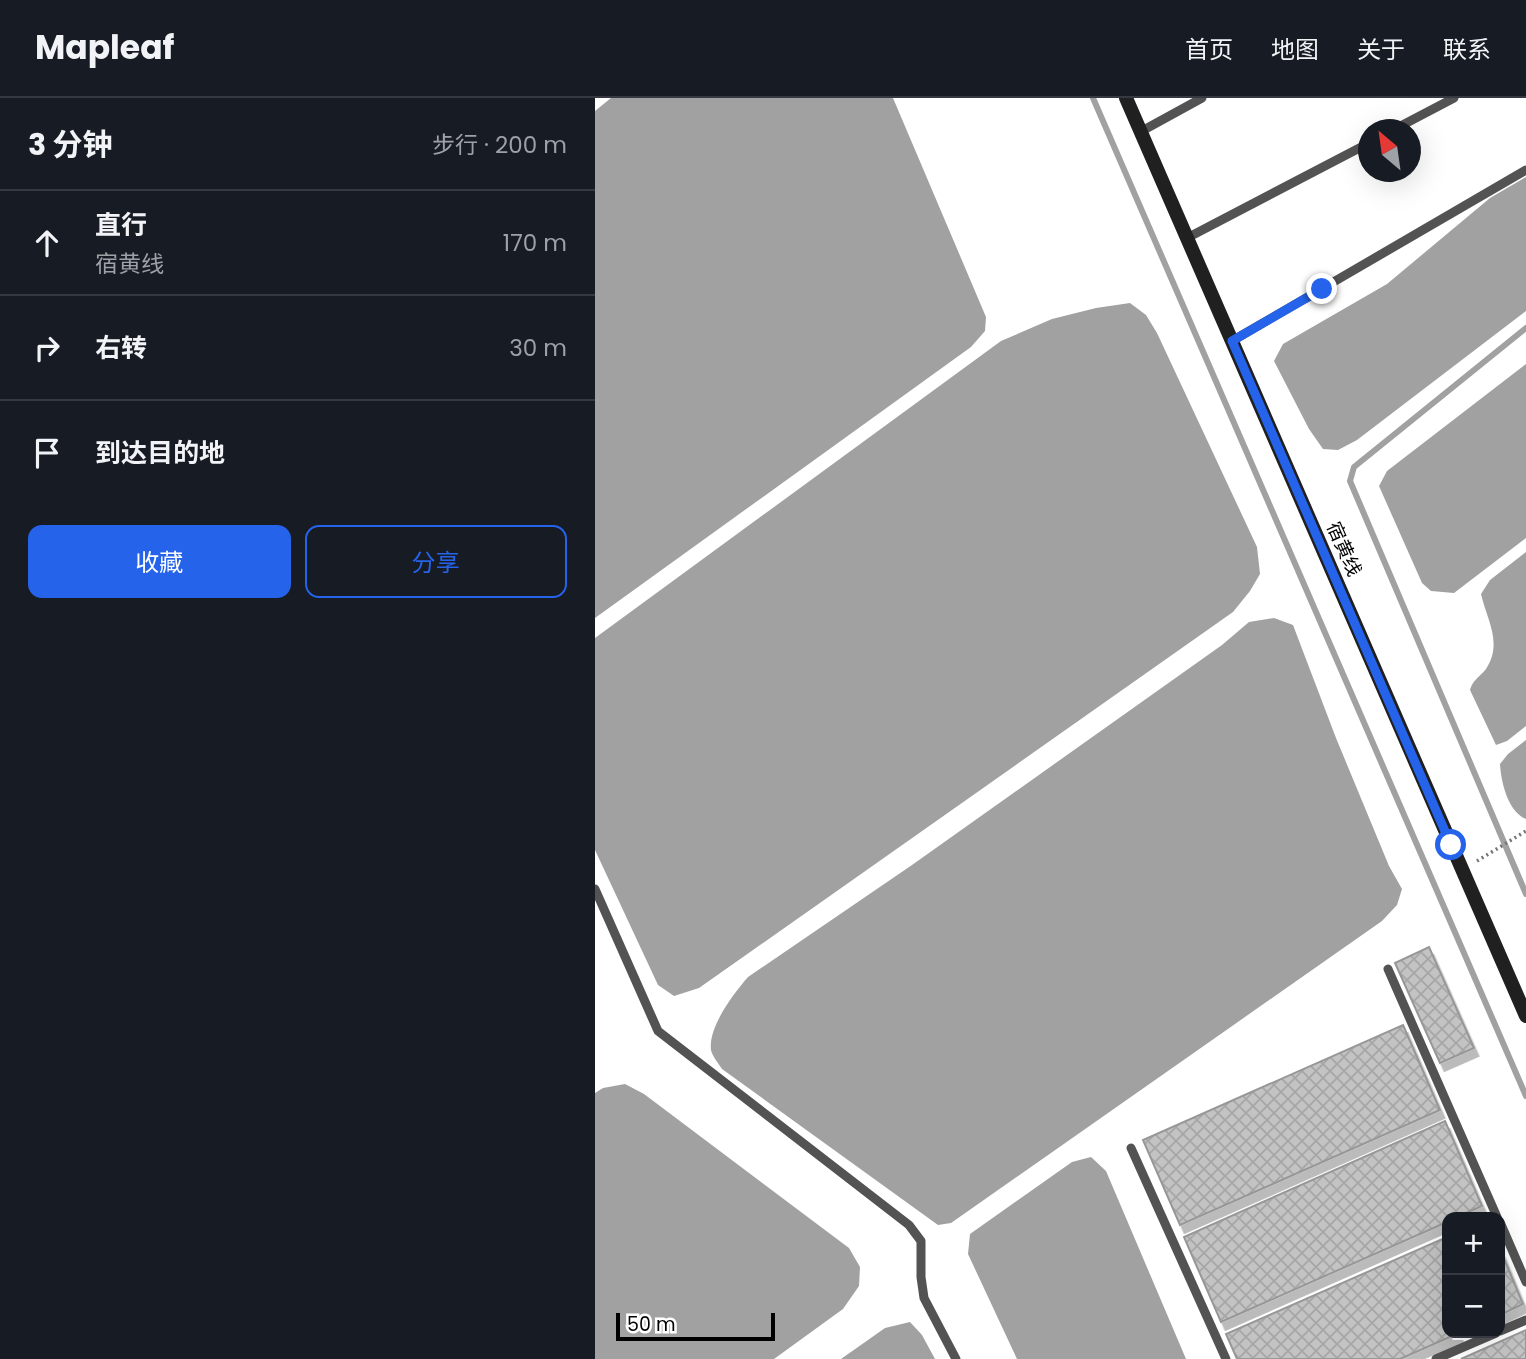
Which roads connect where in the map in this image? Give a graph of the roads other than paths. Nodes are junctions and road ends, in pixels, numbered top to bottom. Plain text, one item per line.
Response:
1 (1126, 98) edge
2 (1202, 98) edge
3 (1454, 98) edge
4 (1415, 119) edge
5 (1140, 132) junction
6 (1358, 149) edge
7 (1526, 170) edge
8 (1187, 238) junction
9 (1232, 341) junction
10 (595, 889) edge
11 (1388, 969) dead end
12 (1526, 1016) edge
13 (1131, 1148) dead end
14 (1495, 1212) edge
15 (1505, 1234) edge
16 (1526, 1282) edge
17 (1526, 1320) edge
18 (1505, 1329) edge
19 (1484, 1338) edge
20 (955, 1359) edge
21 (1226, 1359) edge
22 (1436, 1359) edge

1 - 5 main road, 宿黄线
2 - 5 lane
3 - 4 lane
5 - 8 main road, 宿黄线
6 - 8 lane
7 - 9 lane
8 - 9 main road, 宿黄线
9 - 12 main road, 宿黄线
10 - 20 lane
11 - 14 lane
13 - 21 lane
15 - 16 lane
17 - 18 lane
19 - 22 lane

